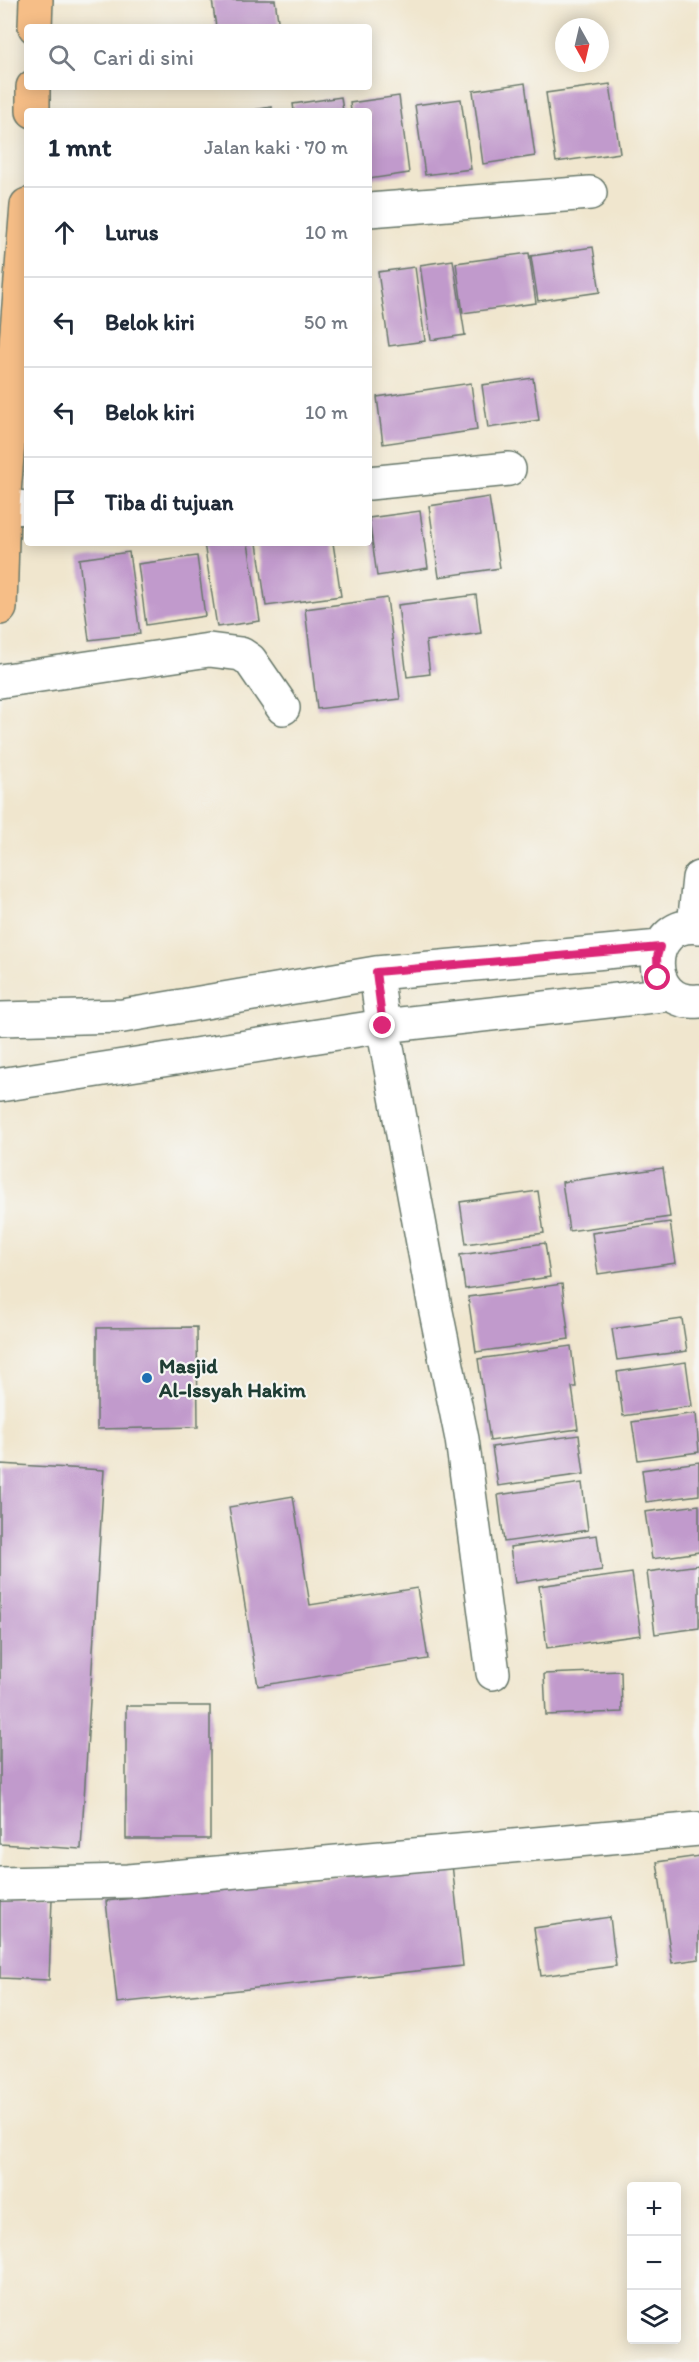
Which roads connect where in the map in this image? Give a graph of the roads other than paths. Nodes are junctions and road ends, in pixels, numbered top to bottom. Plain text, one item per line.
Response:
1 (36, 0) edge
2 (35, 24) edge
3 (33, 90) edge
4 (33, 108) edge
5 (590, 193) dead end
6 (372, 210) edge
7 (24, 273) edge
8 (20, 363) edge
9 (509, 469) dead end
10 (372, 483) edge
11 (15, 507) edge
12 (0, 608) edge
13 (0, 681) edge
14 (283, 708) dead end
15 (699, 878) edge
16 (696, 926) edge
17 (660, 947) junction
18 (376, 972) junction
19 (692, 1004) edge
20 (0, 1019) edge
21 (383, 1026) junction
22 (0, 1085) edge
23 (493, 1673) dead end
24 (699, 1829) edge
25 (0, 1884) edge

1 - 2 main road
3 - 4 main road
5 - 6 street
7 - 8 main road
8 - 11 main road
9 - 10 street
11 - 12 main road
13 - 14 street
15 - 16 street
16 - 17 street
17 - 18 street
17 - 19 street
18 - 20 street
18 - 21 street
19 - 21 street
21 - 22 street
21 - 23 street
24 - 25 street

